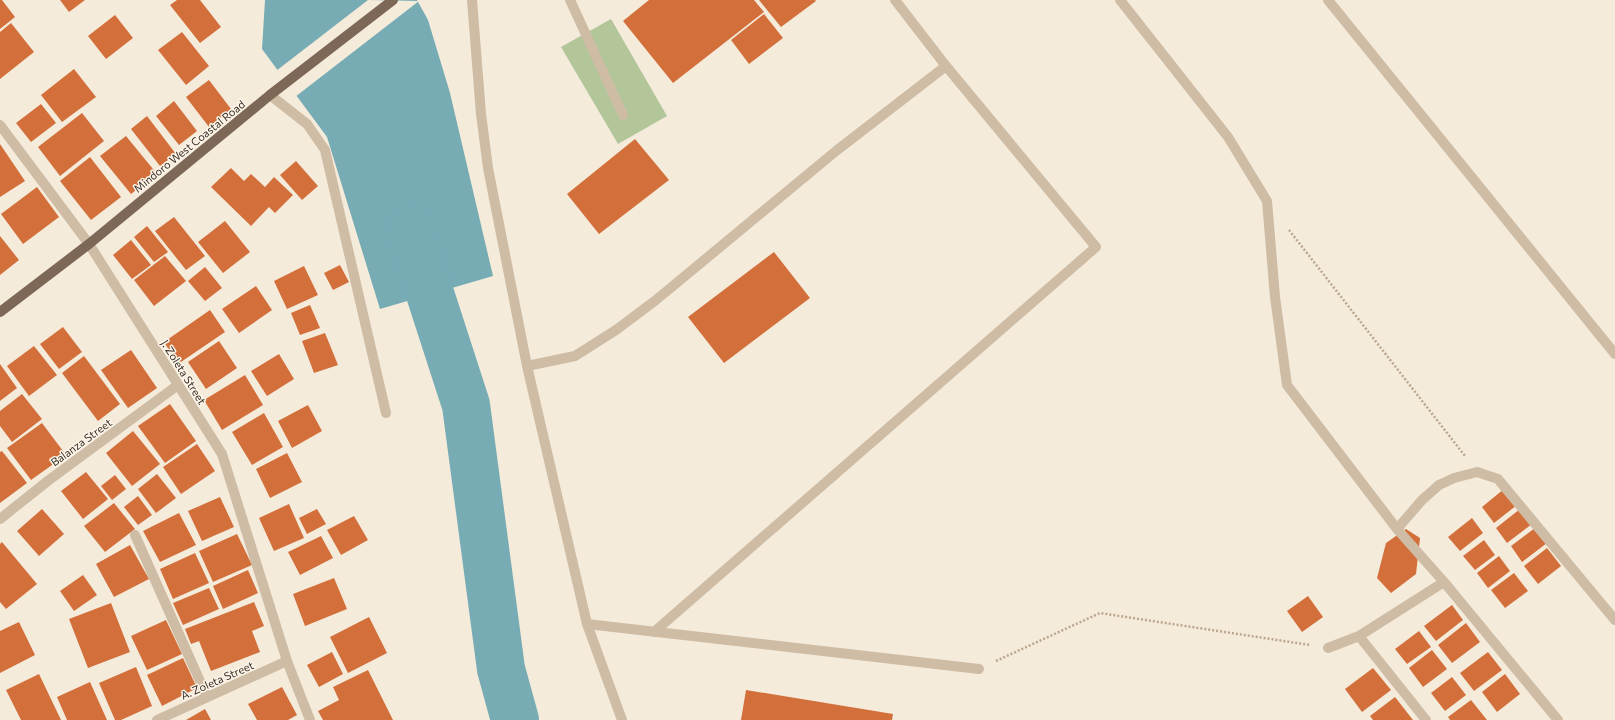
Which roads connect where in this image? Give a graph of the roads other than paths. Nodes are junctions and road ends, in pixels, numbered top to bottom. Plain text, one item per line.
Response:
1 (393, 0) edge
2 (472, 0) edge
3 (570, 0) edge
4 (895, 0) edge
5 (1120, 0) edge
6 (1328, 0) edge
7 (946, 66) junction
8 (270, 95) junction
9 (623, 115) dead end
10 (0, 126) edge
11 (89, 244) junction
12 (0, 312) edge
13 (1615, 354) edge
14 (527, 366) junction
15 (178, 385) junction
16 (386, 413) dead end
17 (0, 519) edge
18 (1397, 529) junction
19 (135, 534) dead end
20 (1444, 582) junction
21 (1615, 620) edge
22 (587, 624) junction
23 (654, 632) junction
24 (1359, 636) junction
25 (1328, 648) road end
26 (287, 661) junction
27 (979, 669) road end
28 (207, 697) junction
29 (157, 720) edge
30 (310, 720) edge
31 (622, 720) edge
32 (1426, 720) edge
33 (1558, 720) edge

1 - 8 main road, Mindoro West Coastal Road
2 - 14 street
3 - 9 street
4 - 7 street
5 - 18 street
6 - 13 street
7 - 14 street
7 - 23 street
8 - 11 main road, Mindoro West Coastal Road
8 - 16 street
10 - 11 street, J. Zoleta Street
11 - 12 main road, Mindoro West Coastal Road
11 - 15 street, J. Zoleta Street
14 - 22 street
15 - 17 street, Balanza Street
15 - 26 street, J. Zoleta Street
18 - 20 street
18 - 21 street
19 - 28 street
20 - 24 street
20 - 33 street
22 - 23 street
22 - 31 street
23 - 27 street
24 - 25 street
24 - 32 street
26 - 28 street, A. Zoleta Street
26 - 30 street, J. Zoleta Street
28 - 29 street, A. Zoleta Street

